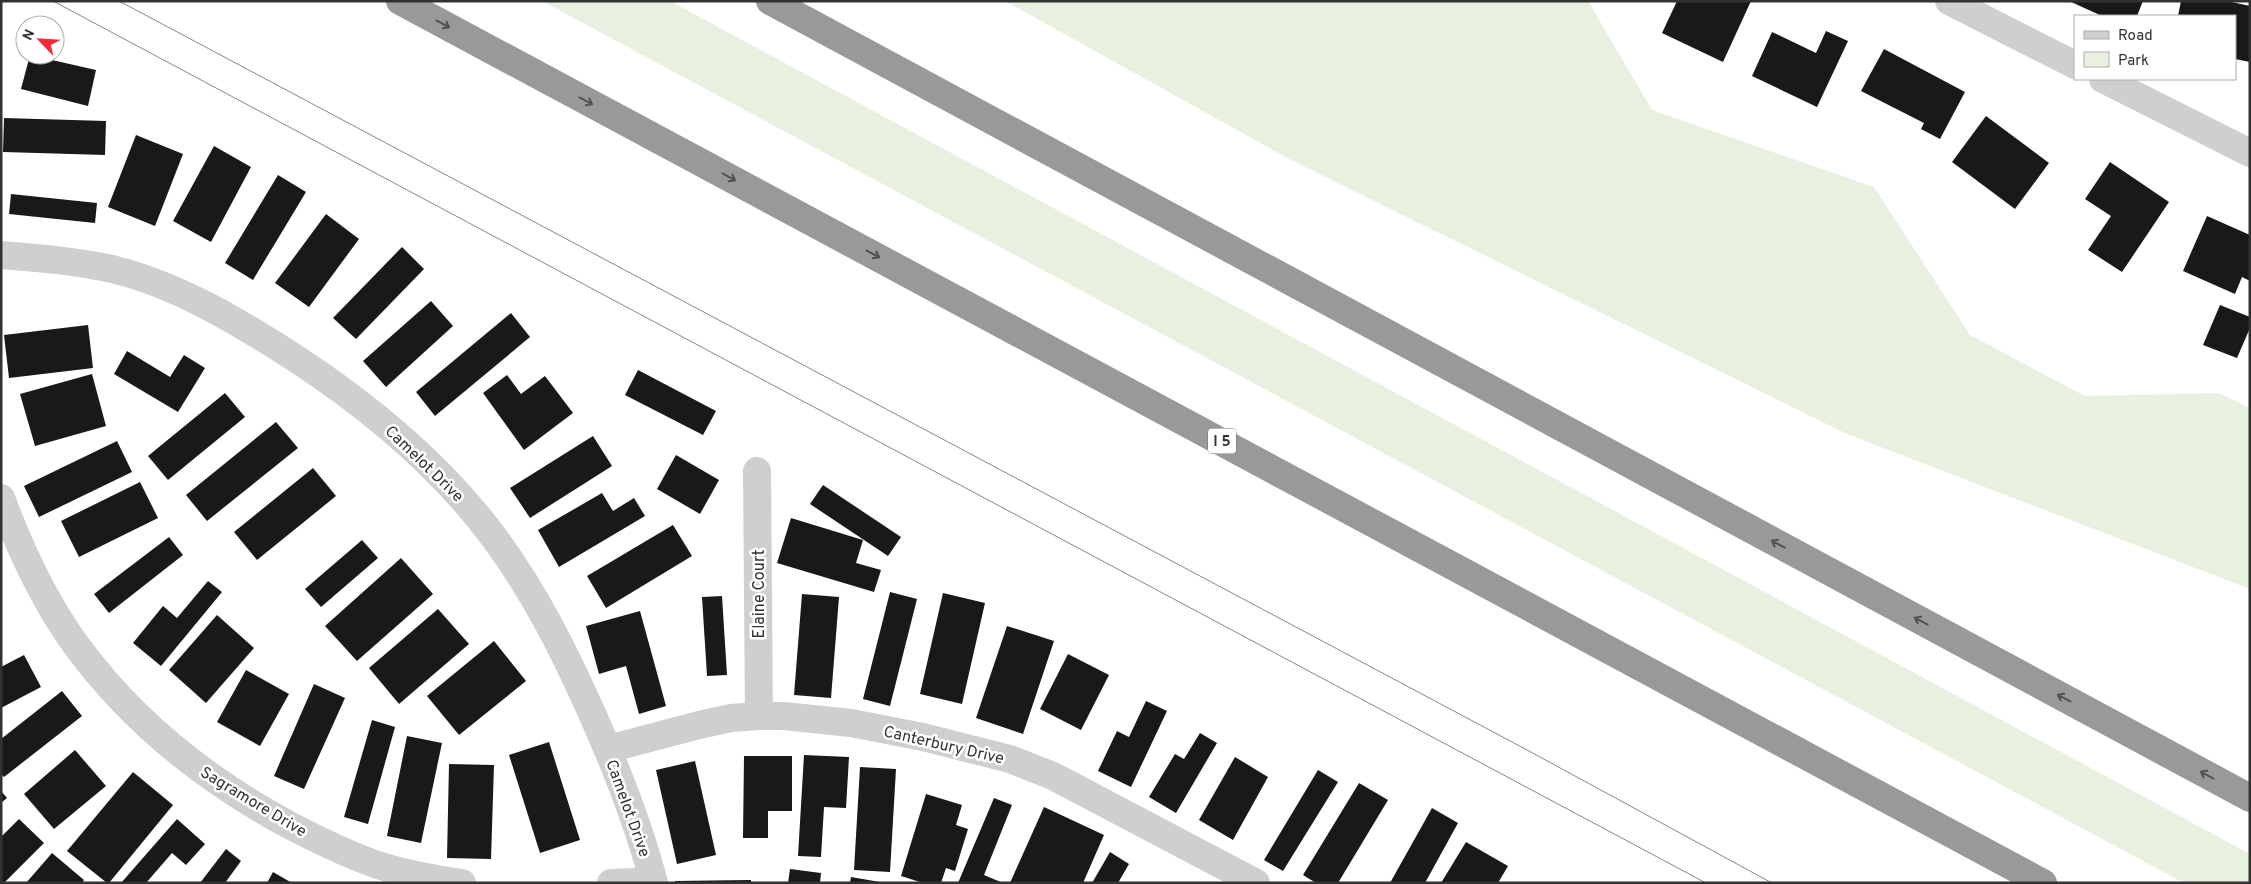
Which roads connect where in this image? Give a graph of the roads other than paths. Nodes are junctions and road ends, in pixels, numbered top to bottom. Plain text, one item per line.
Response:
1 (400, 1) edge
2 (770, 1) edge
3 (1949, 1) edge
4 (2074, 64) edge
5 (2105, 80) edge
6 (2250, 153) edge
7 (1, 255) edge
8 (757, 471) dead end
9 (1, 498) edge
10 (759, 716) junction
11 (608, 749) junction
12 (2250, 798) edge
13 (654, 882) edge
14 (462, 883) edge
15 (611, 883) edge
16 (1256, 883) edge
17 (2043, 883) edge

1 -> 17 highway, I 5
12 -> 2 highway
3 - 4 street
5 - 6 street
7 - 11 street, Camelot Drive
8 - 10 street, Elaine Court
9 - 14 street, Sagramore Drive
10 - 11 street, Canterbury Drive
10 - 16 street, Canterbury Drive
11 - 13 street, Camelot Drive
13 - 15 street

